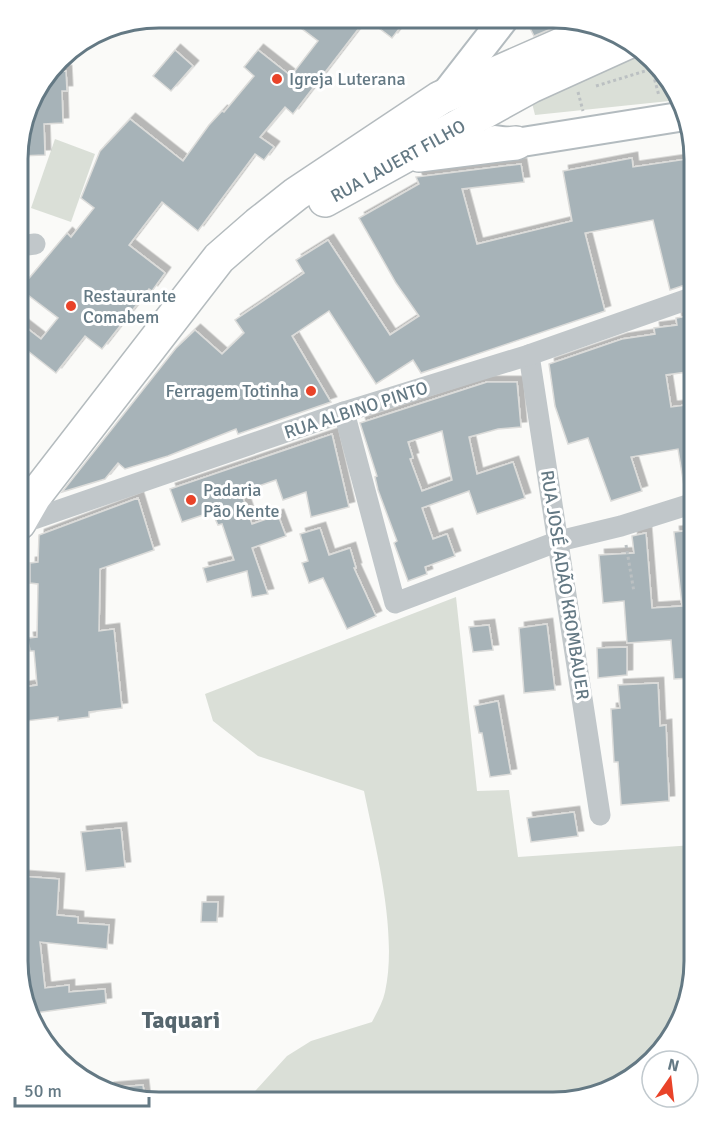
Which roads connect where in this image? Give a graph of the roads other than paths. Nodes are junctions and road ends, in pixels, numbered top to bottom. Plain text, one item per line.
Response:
1 (497, 28) edge
2 (603, 40) edge
3 (487, 75) junction
4 (525, 90) junction
5 (440, 98) junction
6 (491, 108) junction
7 (677, 118) edge
8 (457, 128) junction
9 (525, 138) junction
10 (392, 146) junction
11 (684, 301) edge
12 (529, 355) junction
13 (344, 412) junction
14 (684, 506) edge
15 (28, 508) edge
16 (28, 521) edge
17 (559, 541) junction
18 (600, 815) dead end

1 - 3 street
1 - 5 street
2 - 3 main road, RUA LAUERT FILHO
2 - 4 main road, RUA LAUERT FILHO
3 - 5 main road, RUA LAUERT FILHO
3 - 6 street
4 - 6 main road, RUA LAUERT FILHO
4 - 9 main road
5 - 8 street
5 - 10 main road, RUA LAUERT FILHO
6 - 8 main road, RUA LAUERT FILHO
6 - 9 street
7 - 9 street
8 - 9 street
8 - 10 main road, RUA LAUERT FILHO
9 - 10 main road
10 - 15 main road, RUA LAUERT FILHO
11 - 12 street, RUA ALBINO PINTO
12 - 13 street, RUA ALBINO PINTO
12 - 17 street, RUA JOSÉ ADÃO KROMBAUER
13 - 16 street, RUA ALBINO PINTO
13 - 17 street
14 - 17 street
17 - 18 street, RUA JOSÉ ADÃO KROMBAUER

